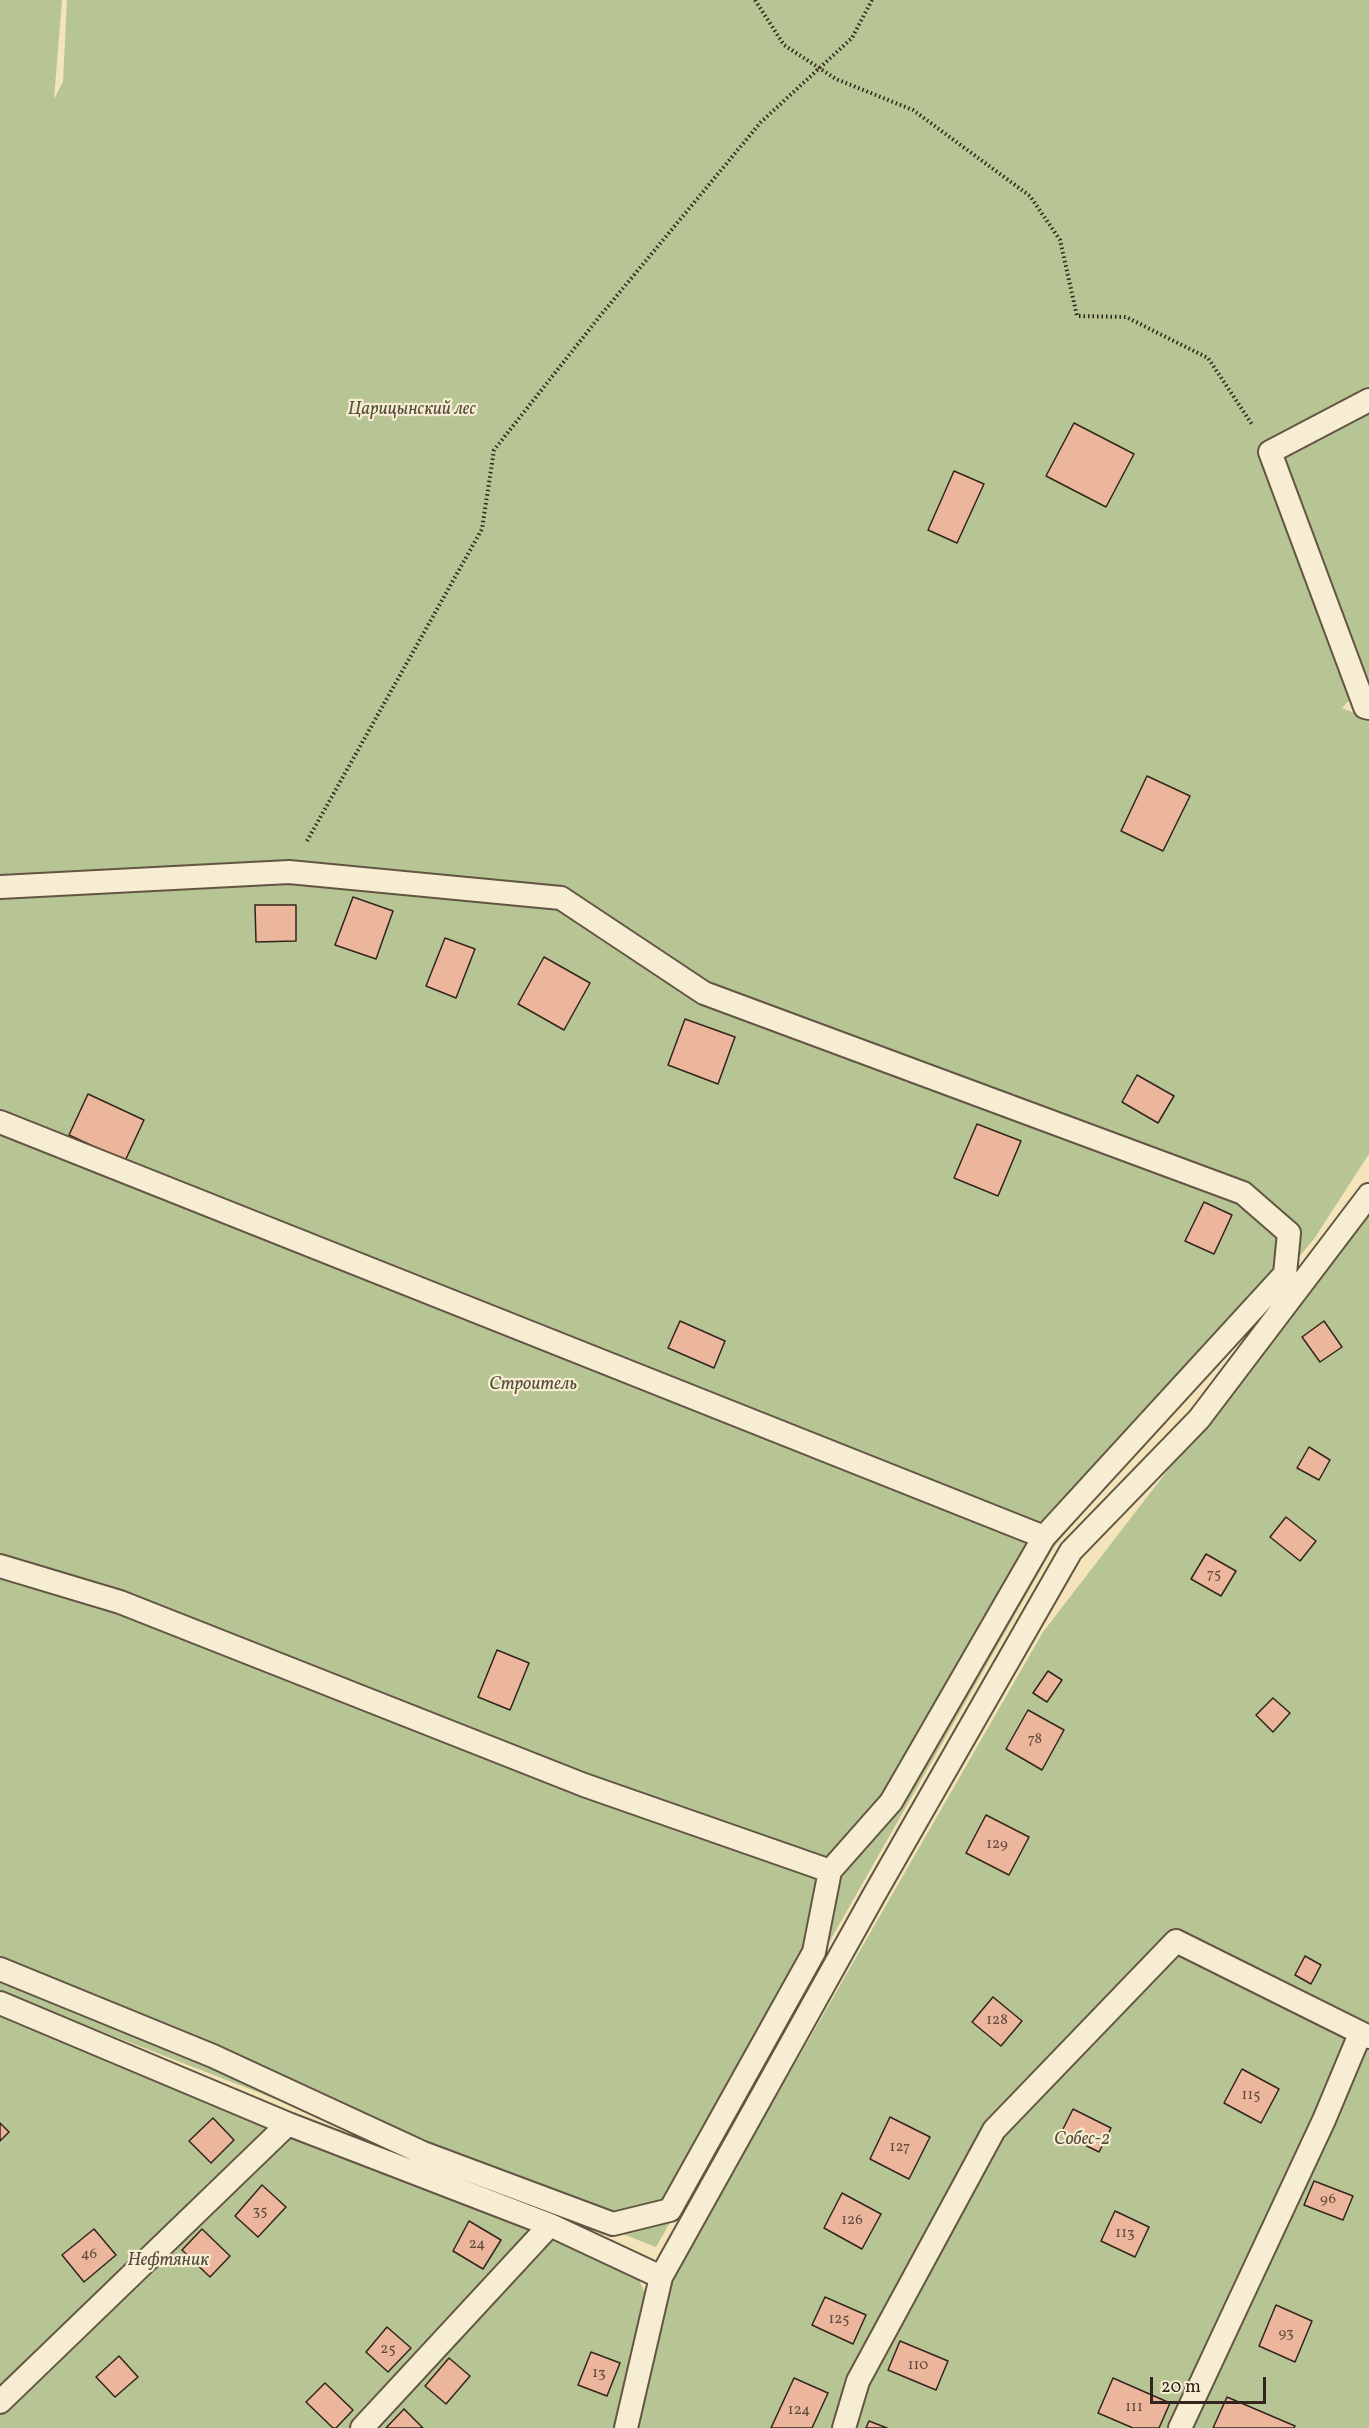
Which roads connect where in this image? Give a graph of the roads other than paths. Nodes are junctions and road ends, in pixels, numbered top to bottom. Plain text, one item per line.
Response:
1 (1369, 400) edge
2 (1369, 708) edge
3 (0, 887) edge
4 (0, 1122) edge
5 (1369, 1195) edge
6 (1044, 1537) junction
7 (0, 1566) edge
8 (830, 1871) junction
9 (0, 1969) edge
10 (0, 2004) edge
11 (1364, 2036) edge
12 (288, 2124) junction
13 (550, 2225) junction
14 (661, 2277) junction
15 (0, 2402) edge
16 (362, 2428) edge
17 (626, 2428) edge
18 (844, 2428) edge
19 (1180, 2428) edge

1 - 2 lane
3 - 6 lane
4 - 6 lane
5 - 14 lane
6 - 8 lane
7 - 8 lane
8 - 9 lane
10 - 12 lane
11 - 18 lane
11 - 19 lane
12 - 13 lane
12 - 15 lane
13 - 14 lane
13 - 16 lane
14 - 17 lane

